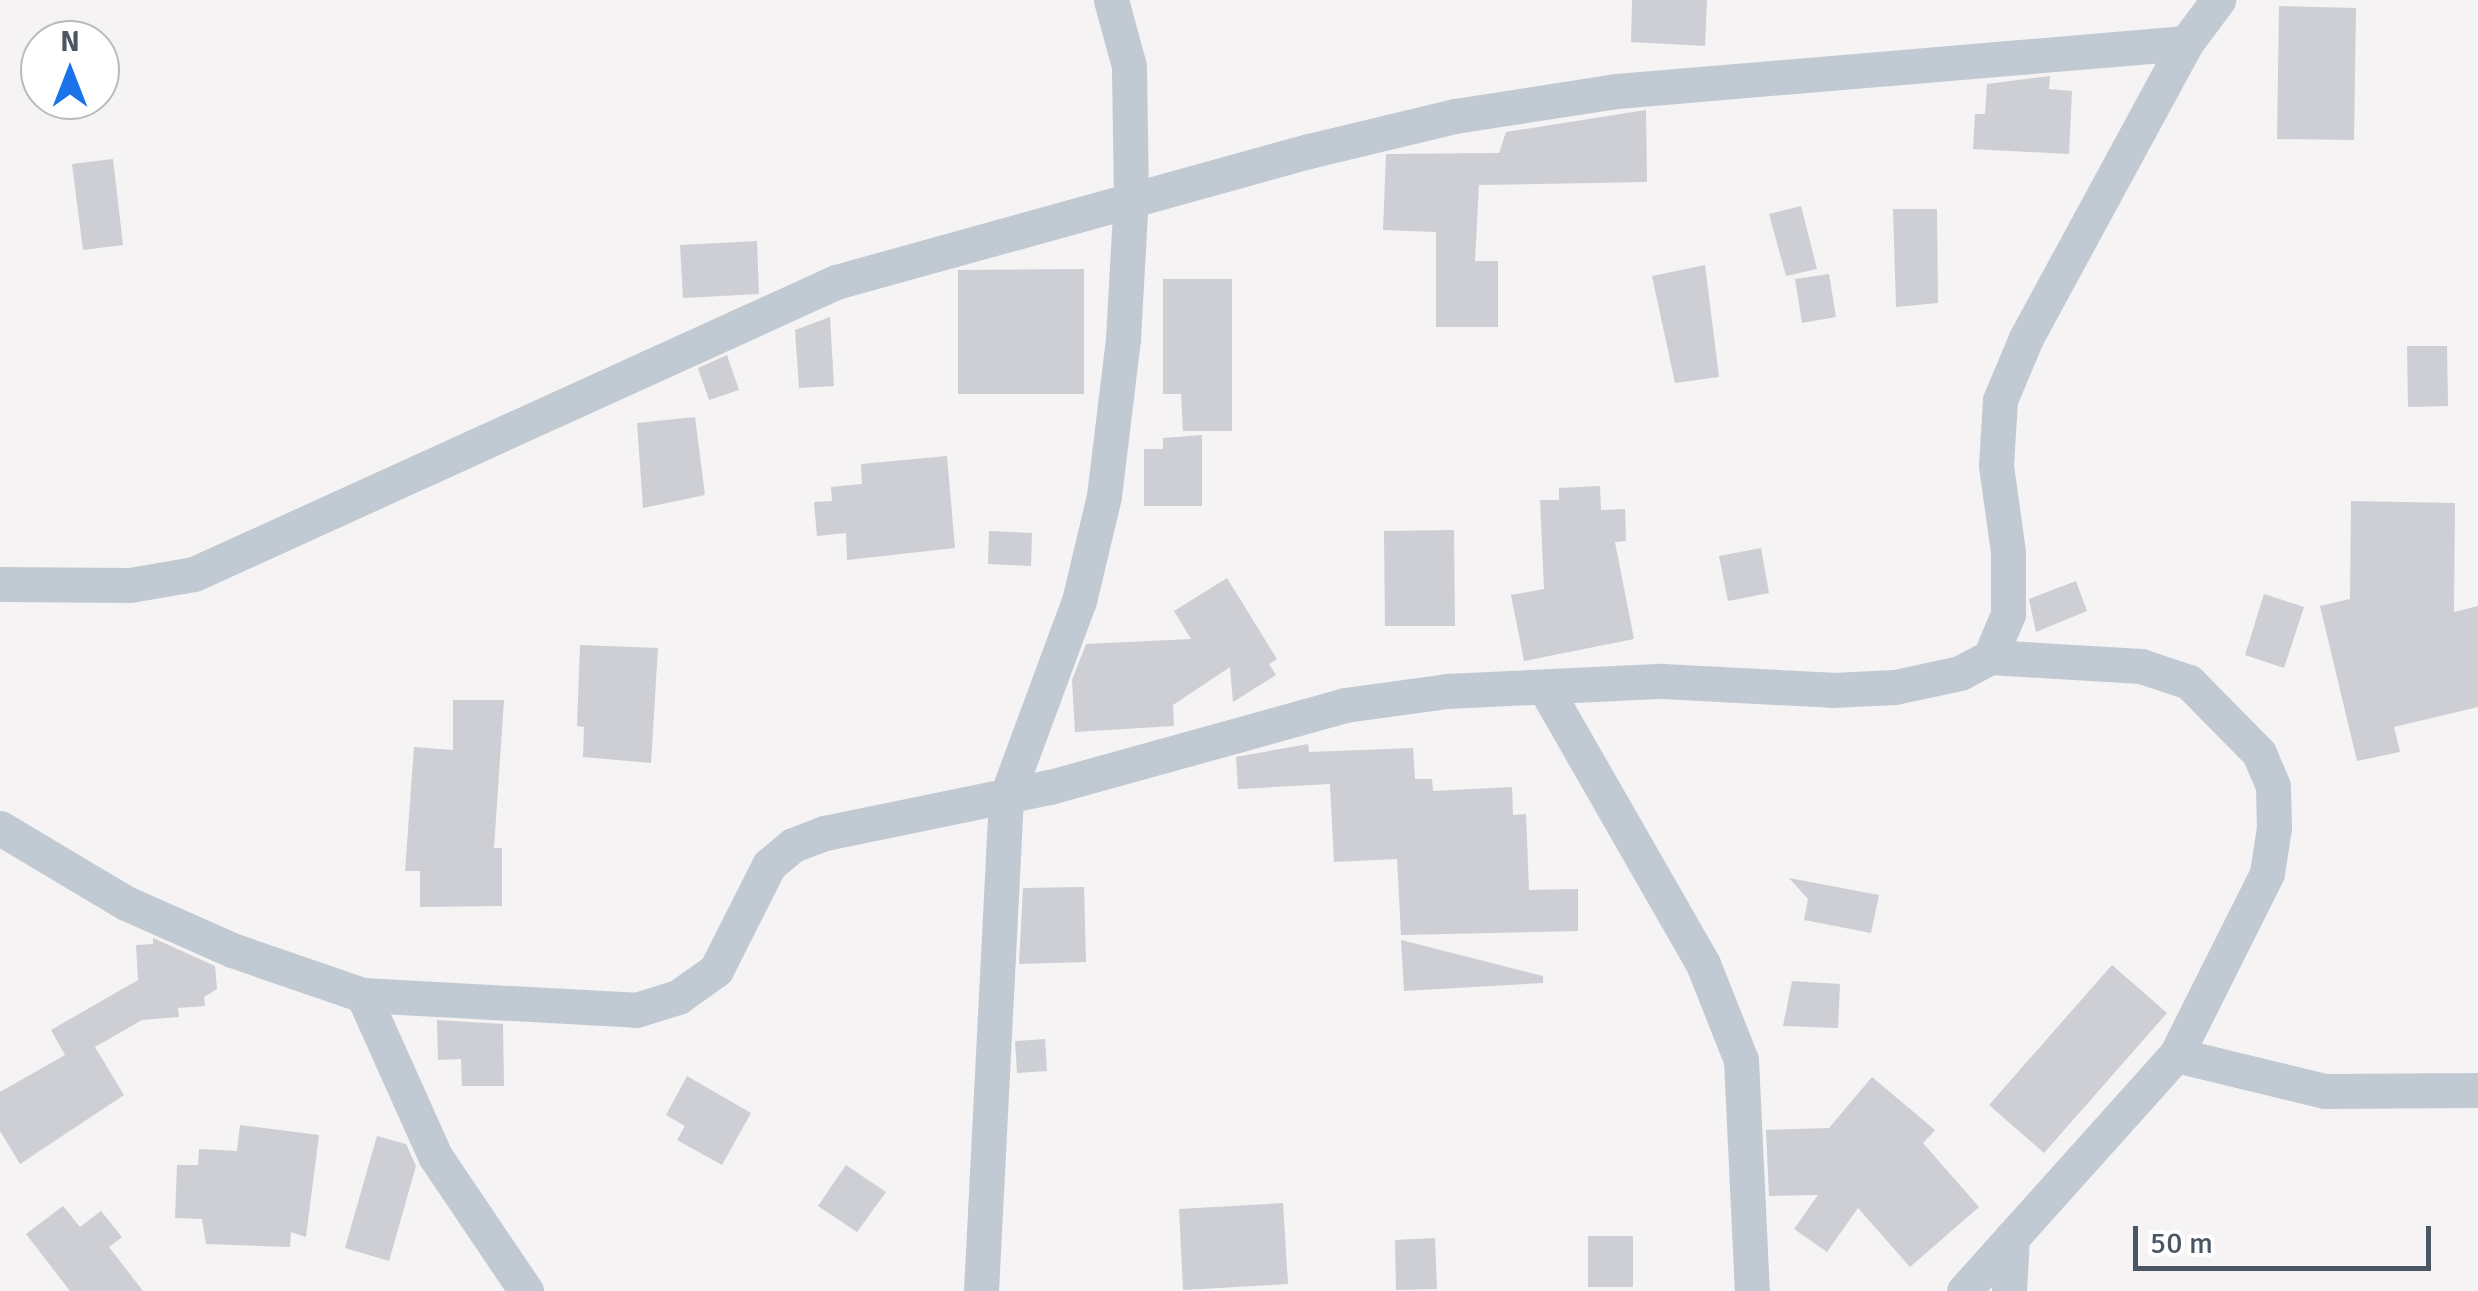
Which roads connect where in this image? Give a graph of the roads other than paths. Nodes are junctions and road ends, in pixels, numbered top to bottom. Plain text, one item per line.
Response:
1 (1112, 0) edge
2 (2218, 0) edge
3 (2186, 42) junction
4 (1131, 197) junction
5 (0, 584) edge
6 (1990, 656) junction
7 (1546, 688) junction
8 (1006, 798) junction
9 (0, 828) edge
10 (364, 995) junction
11 (2176, 1055) junction
12 (2478, 1090) edge
13 (2012, 1237) junction
14 (526, 1291) edge
15 (981, 1291) edge
16 (1752, 1291) edge
17 (1964, 1291) edge
18 (2009, 1291) edge

1 - 4 street
2 - 3 street
3 - 4 street
3 - 6 street
4 - 5 street
4 - 8 street
6 - 7 street
6 - 11 street
7 - 8 street
7 - 16 street
8 - 10 street
8 - 15 street
9 - 10 street
10 - 14 street
11 - 12 street
11 - 13 street
13 - 17 street
13 - 18 street

